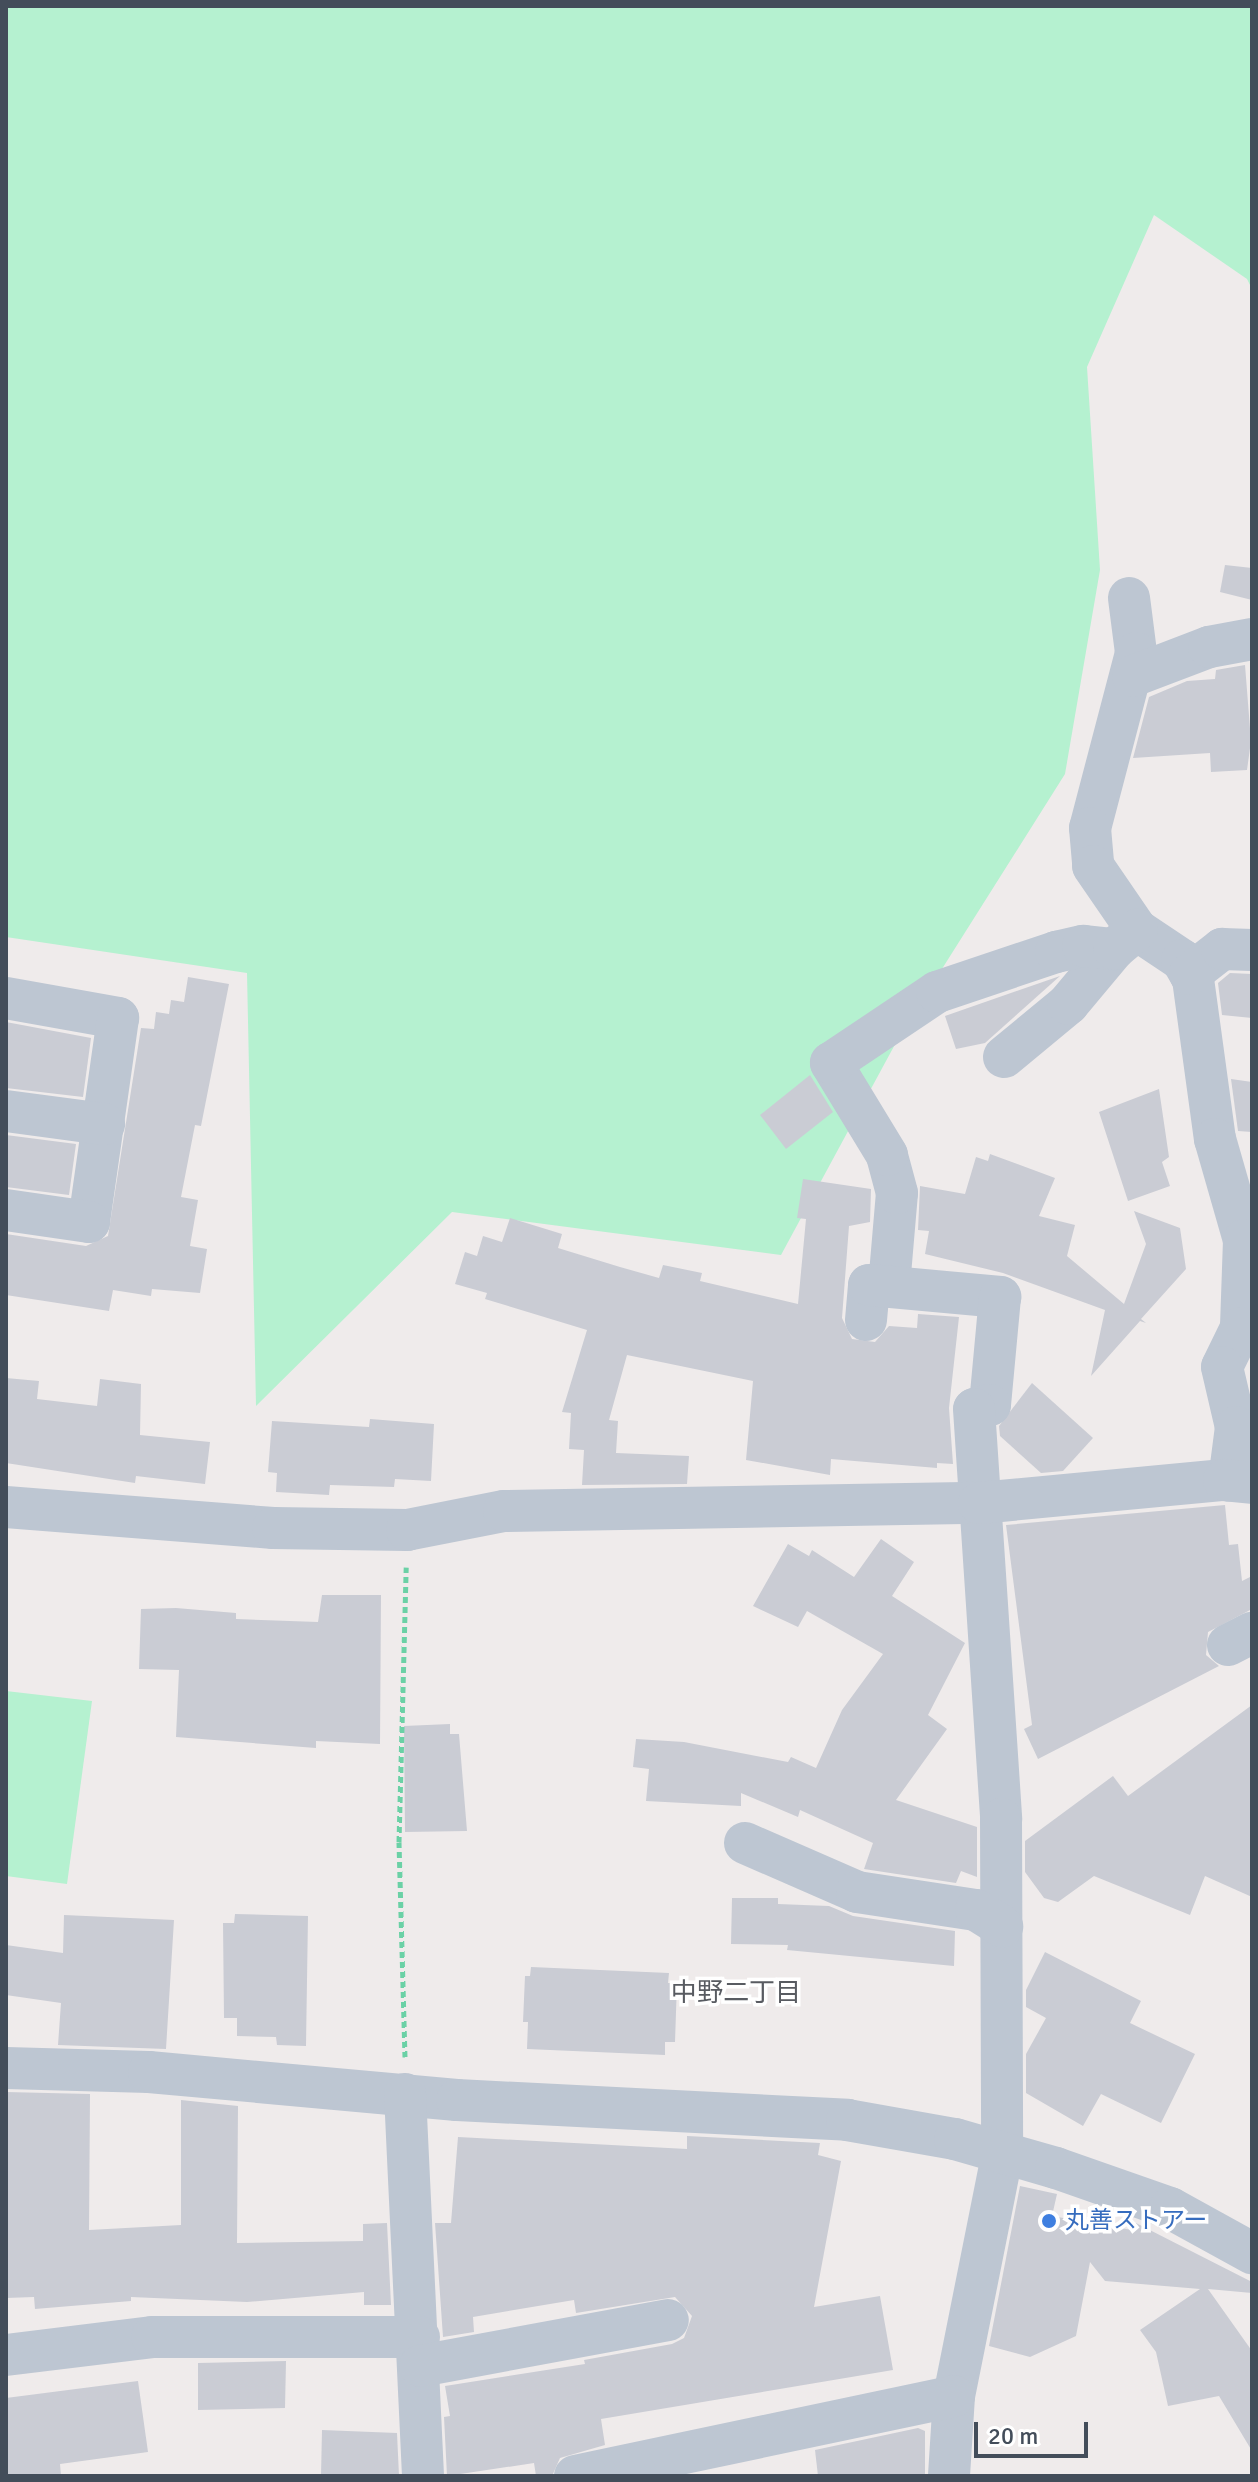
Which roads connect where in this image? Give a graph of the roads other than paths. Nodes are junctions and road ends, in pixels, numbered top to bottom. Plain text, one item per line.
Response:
1 (1129, 598) dead end
2 (1252, 639) edge
3 (1133, 676) junction
4 (1126, 940) junction
5 (1252, 950) edge
6 (1190, 974) junction
7 (6, 998) edge
8 (1004, 1057) dead end
9 (6, 1111) edge
10 (104, 1124) junction
11 (6, 1210) edge
12 (1241, 1482) edge
13 (979, 1503) junction
14 (6, 1507) edge
15 (745, 1843) dead end
16 (1002, 1926) junction
17 (6, 2068) edge
18 (405, 2094) junction
19 (1002, 2156) junction
20 (1252, 2253) edge
21 (668, 2320) dead end
22 (420, 2351) junction
23 (6, 2355) edge
24 (954, 2396) junction
25 (423, 2476) edge
26 (575, 2476) edge
27 (949, 2476) edge

1 - 3 street
2 - 3 street
3 - 4 street
4 - 6 street
4 - 8 street
4 - 13 street
5 - 6 street
6 - 12 street
7 - 10 street
9 - 10 street
10 - 11 street
12 - 13 street
13 - 14 street
13 - 16 street
15 - 16 street
16 - 19 street
17 - 18 street
18 - 19 street
18 - 22 street
19 - 20 street
19 - 24 street
21 - 22 street
22 - 23 street
22 - 25 street
24 - 26 street
24 - 27 street

